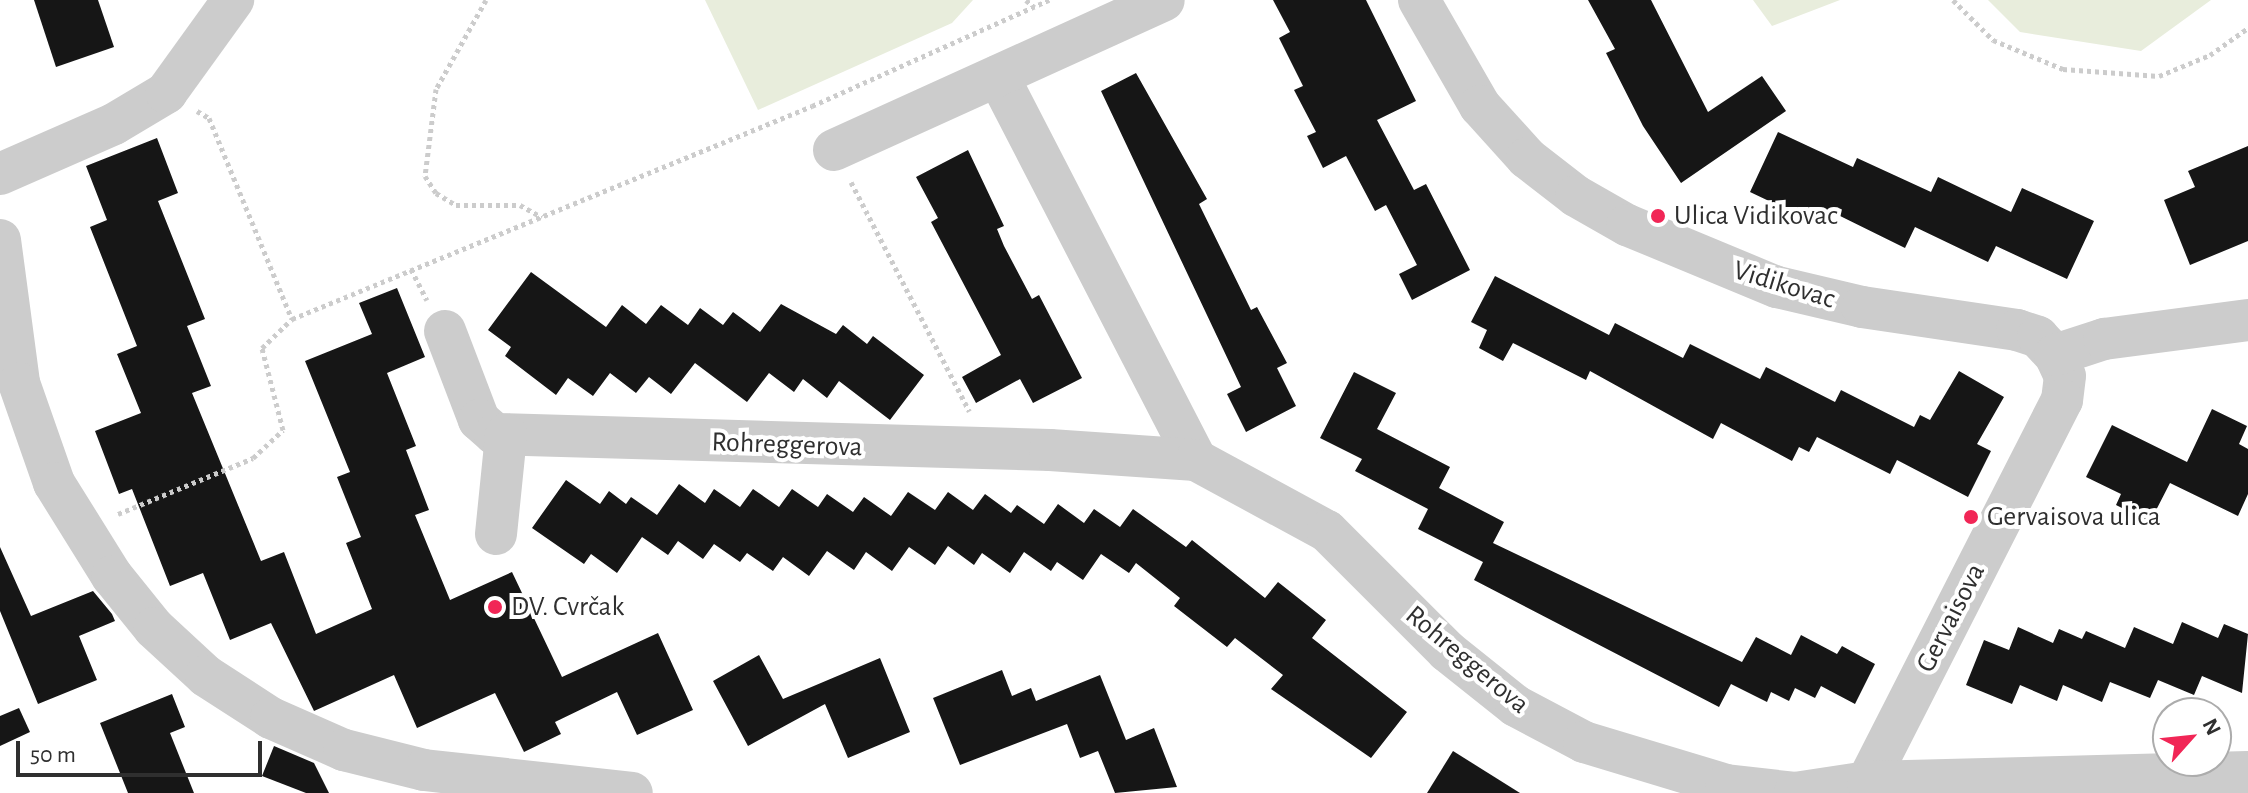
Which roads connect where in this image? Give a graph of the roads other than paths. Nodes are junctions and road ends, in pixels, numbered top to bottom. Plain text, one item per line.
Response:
1 (233, 0) edge
2 (1164, 0) edge
3 (1419, 0) edge
4 (989, 58) junction
5 (834, 150) dead end
6 (0, 174) edge
7 (0, 240) edge
8 (2248, 320) edge
9 (445, 331) dead end
10 (2055, 355) junction
11 (506, 435) junction
12 (1196, 460) junction
13 (496, 534) dead end
14 (2248, 772) edge
15 (1865, 788) edge
16 (632, 793) edge

1 - 6 street
2 - 4 street
3 - 10 street, Vidikovac
4 - 5 street
4 - 12 street
7 - 16 street
8 - 10 street
9 - 11 street
10 - 15 street, Gervaisova
11 - 12 street, Rohreggerova
11 - 13 street
12 - 15 street, Rohreggerova
14 - 15 street, Rohreggerova

